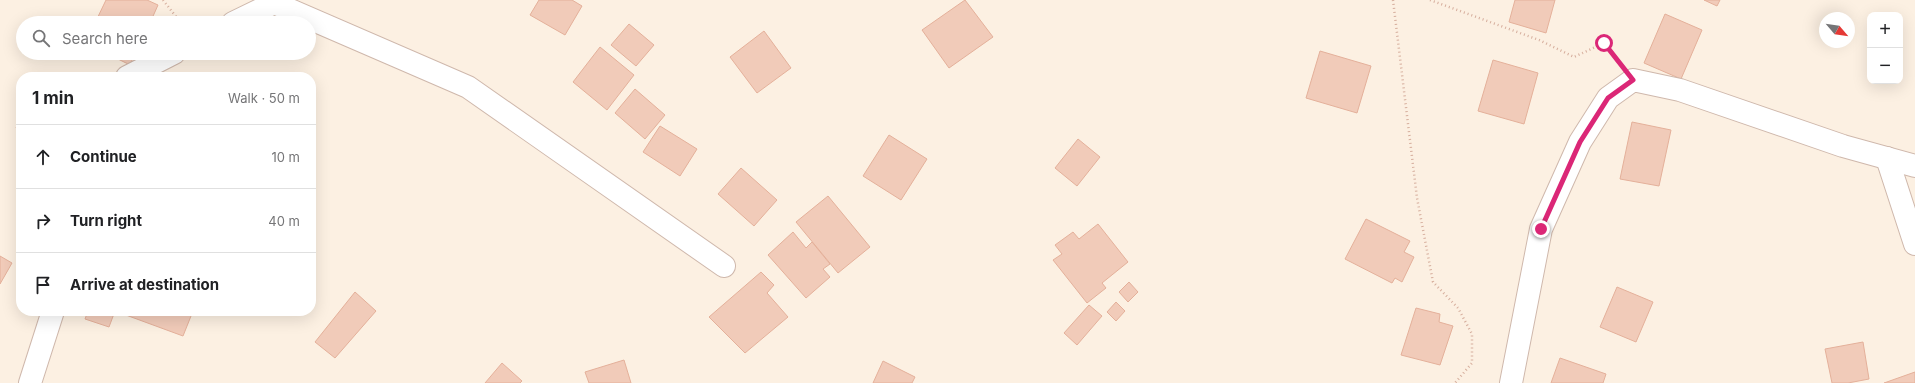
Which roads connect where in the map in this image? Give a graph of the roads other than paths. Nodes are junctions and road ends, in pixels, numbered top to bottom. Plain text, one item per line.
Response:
1 (275, 1) edge
2 (246, 16) edge
3 (309, 16) edge
4 (316, 19) edge
5 (160, 60) edge
6 (137, 72) edge
7 (1886, 158) junction
8 (1915, 166) edge
9 (1915, 244) edge
10 (724, 266) dead end
11 (51, 316) edge
12 (30, 383) edge
13 (1511, 383) edge

1 - 2 street
1 - 3 street
4 - 10 street
5 - 6 street
7 - 8 street
7 - 9 street
7 - 13 street
11 - 12 street

